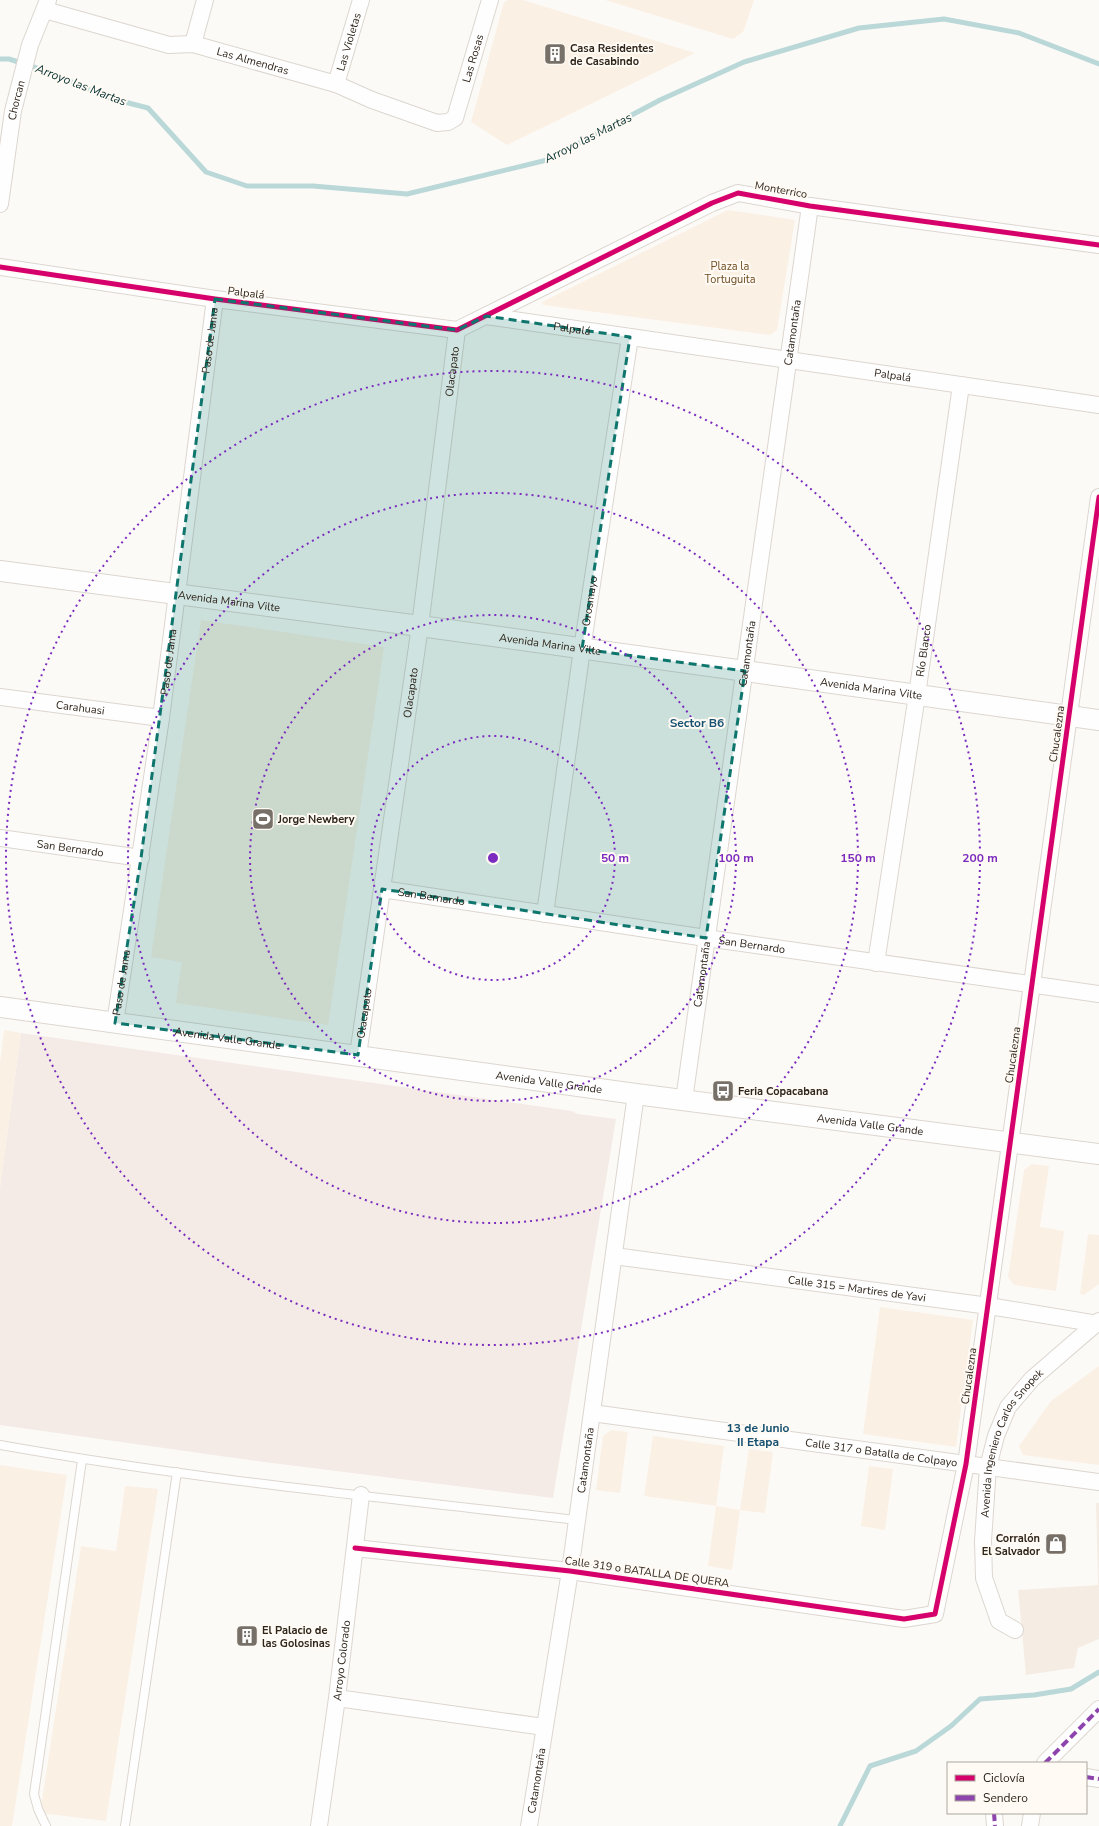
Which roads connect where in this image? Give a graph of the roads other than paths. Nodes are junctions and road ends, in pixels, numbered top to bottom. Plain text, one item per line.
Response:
1 (205, 0) edge
2 (361, 0) edge
3 (490, 0) edge
4 (47, 5) edge
5 (193, 44) junction
6 (336, 84) junction
7 (456, 118) joint
8 (2, 175) edge
9 (0, 204) edge
10 (810, 206) junction
11 (1099, 245) edge
12 (0, 267) edge
13 (215, 299) junction
14 (486, 316) junction
15 (457, 330) junction
16 (630, 337) junction
17 (787, 360) junction
18 (961, 385) junction
19 (1099, 405) edge
20 (1099, 497) edge
21 (0, 571) edge
22 (178, 594) junction
23 (420, 626) junction
24 (582, 648) junction
25 (745, 672) junction
26 (917, 695) junction
27 (0, 697) edge
28 (1069, 716) junction
29 (162, 718) junction
30 (1099, 720) edge
31 (0, 838) edge
32 (141, 858) junction
33 (382, 890) junction
34 (545, 914) junction
35 (706, 938) junction
36 (876, 963) junction
37 (1032, 985) junction
38 (1099, 994) edge
39 (0, 1007) edge
40 (115, 1023) junction
41 (358, 1055) junction
42 (636, 1094) junction
43 (684, 1100) junction
44 (1011, 1142) junction
45 (1099, 1154) edge
46 (614, 1256) junction
47 (989, 1306) junction
48 (1098, 1323) edge
49 (592, 1413) junction
50 (0, 1445) edge
51 (82, 1460) junction
52 (966, 1464) junction
53 (988, 1467) junction
54 (177, 1472) junction
55 (1099, 1482) edge
56 (361, 1495) junction
57 (576, 1520) junction
58 (355, 1548) junction
59 (570, 1571) junction
60 (935, 1614) joint
61 (1015, 1630) dead end
62 (337, 1698) junction
63 (1099, 1708) edge
64 (544, 1727) junction
65 (1046, 1762) edge
66 (1087, 1777) edge
67 (1099, 1779) edge
68 (994, 1814) edge
69 (1032, 1814) edge
70 (47, 1826) edge
71 (126, 1826) edge
72 (319, 1826) edge
73 (529, 1826) edge
74 (995, 1826) edge
75 (1030, 1826) edge

1 - 5 street
2 - 6 street, Las Violetas
3 - 7 street, Las Rosas
4 - 5 street, Las Almendras
4 - 8 street, Chorcan
5 - 6 street, Las Almendras
6 - 7 street, Las Almendras
8 - 9 street, Chorcan
10 - 11 street, Monterrico
10 - 14 street, Monterrico
10 - 17 street, Catamontaña
12 - 13 street, Palpalá
13 - 15 street, Palpalá
13 - 22 street, Paso de Jama
14 - 15 street
14 - 16 street, Palpalá
15 - 23 street, Olacapato
16 - 17 street, Palpalá
16 - 24 street, Orosmayo
17 - 18 street, Palpalá
17 - 25 street, Catamontaña
18 - 19 street, Palpalá
18 - 26 street, Río Blanco
20 - 28 street, Chucalezna
21 - 22 street, Avenida Marina Vilte
22 - 23 street, Avenida Marina Vilte
22 - 29 street, Paso de Jama
23 - 24 street, Avenida Marina Vilte
23 - 33 street, Olacapato
24 - 25 street, Avenida Marina Vilte
24 - 34 street, Orosmayo
25 - 26 street, Avenida Marina Vilte
25 - 35 street, Catamontaña
26 - 28 street, Avenida Marina Vilte
26 - 36 street, Río Blanco
27 - 29 street, Carahuasi
28 - 30 street, Avenida Marina Vilte
28 - 37 street, Chucalezna
29 - 32 street, Paso de Jama
31 - 32 street, San Bernardo
32 - 40 street, Paso de Jama
33 - 34 street, San Bernardo
33 - 41 street, Olacapato
34 - 35 street, San Bernardo
35 - 36 street, San Bernardo
35 - 43 street, Catamontaña
36 - 37 street, San Bernardo
37 - 38 street, San Bernardo
37 - 44 street, Chucalezna
39 - 40 street, Avenida Valle Grande
40 - 41 street, Avenida Valle Grande
41 - 42 street, Avenida Valle Grande
42 - 43 street, Avenida Valle Grande
42 - 46 street, Catamontaña
43 - 44 street, Avenida Valle Grande
44 - 45 street, Avenida Valle Grande
44 - 47 street, Chucalezna
46 - 47 street, Calle 315 = Martires de Yavi
46 - 49 street, Catamontaña
47 - 48 street, Calle 315 = Martires de Yavi
47 - 52 street, Chucalezna
48 - 53 street, Avenida Ingeniero Carlos Snopek
49 - 52 street, Calle 317 o Batalla de Colpayo
49 - 57 street, Catamontaña
50 - 51 lane
51 - 54 lane
51 - 70 lane
52 - 53 street, Calle 317 o Batalla de Colpayo
52 - 60 street, Chucalezna
53 - 55 street, Calle 317 o Batalla de Colpayo
53 - 61 street, Avenida Ingeniero Carlos Snopek
54 - 56 lane
54 - 71 lane
56 - 57 lane
56 - 58 street, Arroyo Colorado
57 - 59 street, Catamontaña
58 - 59 street, Calle 319 o BATALLA DE QUERA
58 - 62 street, Arroyo Colorado
59 - 60 street, Calle 319 o BATALLA DE QUERA
59 - 64 street, Catamontaña
62 - 64 street
62 - 72 street, Arroyo Colorado
63 - 65 street
64 - 73 street, Catamontaña
66 - 67 street
68 - 74 street
69 - 75 street

